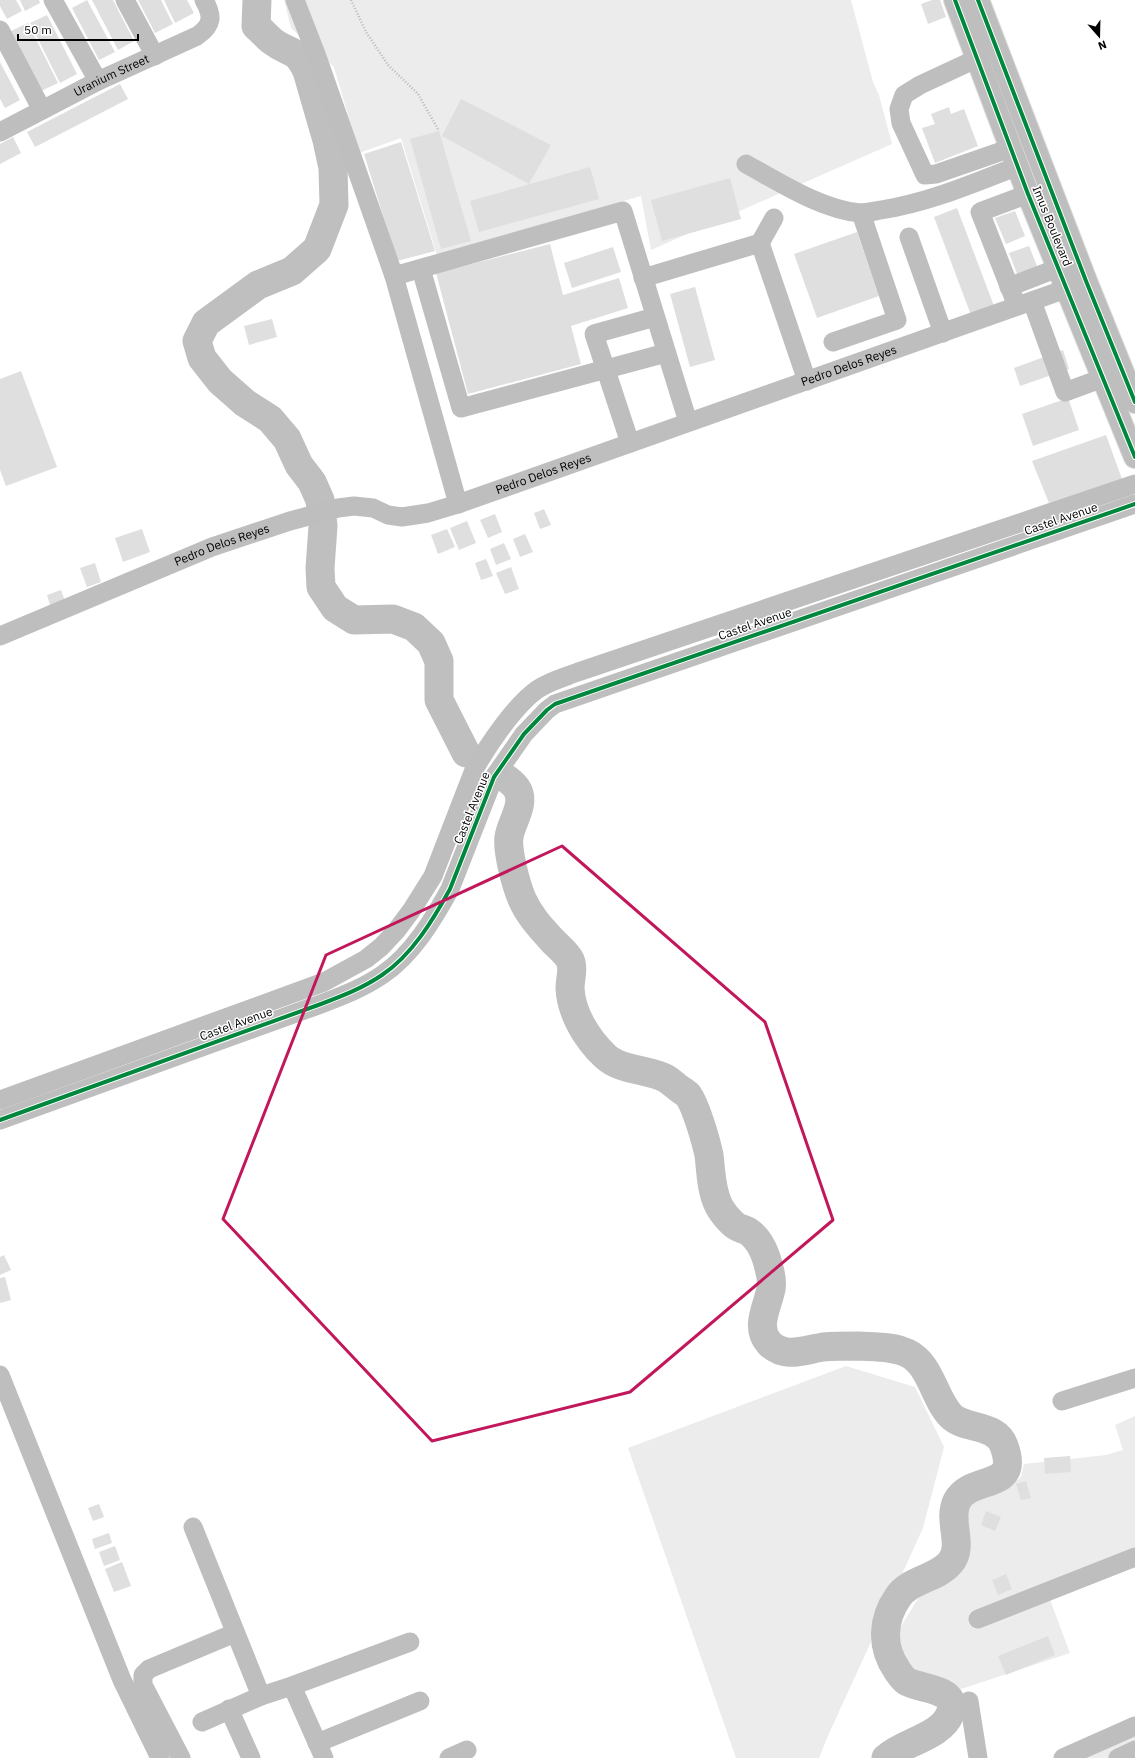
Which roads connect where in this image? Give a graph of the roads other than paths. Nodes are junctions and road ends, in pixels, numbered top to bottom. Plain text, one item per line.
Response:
1 (53, 0) edge
2 (125, 0) edge
3 (295, 0) edge
4 (955, 0) edge
5 (978, 0) edge
6 (207, 5) edge
7 (0, 30) edge
8 (155, 56) junction
9 (976, 59) junction
10 (98, 81) junction
11 (42, 110) junction
12 (0, 132) edge
13 (1014, 157) junction
14 (746, 164) dead end
15 (1028, 194) junction
16 (861, 213) junction
17 (774, 218) dead end
18 (909, 237) dead end
19 (760, 243) junction
20 (1058, 268) junction
21 (421, 269) junction
22 (394, 276) junction
23 (643, 278) junction
24 (1076, 285) junction
25 (1009, 287) junction
26 (1024, 304) junction
27 (655, 317) junction
28 (943, 333) junction
29 (833, 342) dead end
30 (666, 353) junction
31 (605, 369) junction
32 (1103, 378) junction
33 (807, 381) junction
34 (1135, 402) edge
35 (688, 422) junction
36 (630, 443) junction
37 (1135, 457) edge
38 (1135, 484) edge
39 (458, 504) junction
40 (1135, 504) edge
41 (0, 636) edge
42 (0, 1100) edge
43 (0, 1120) edge
44 (0, 1375) edge
45 (1135, 1378) edge
46 (1062, 1401) dead end
47 (193, 1527) dead end
48 (1135, 1557) edge
49 (978, 1619) dead end
50 (235, 1633) junction
51 (410, 1642) dead end
52 (292, 1686) junction
53 (261, 1696) junction
54 (969, 1700) dead end
55 (420, 1701) dead end
56 (229, 1709) junction
57 (202, 1722) dead end
58 (1135, 1726) edge
59 (321, 1750) edge
60 (467, 1750) dead end
61 (1135, 1750) edge
62 (160, 1758) edge
63 (181, 1758) edge
64 (251, 1758) edge
65 (449, 1758) edge
66 (978, 1758) edge
67 (1063, 1758) edge
68 (1118, 1758) edge

1 - 10 street
2 - 8 street
3 - 22 street
4 - 9 main road, Imus Boulevard
5 - 24 main road, Imus Boulevard
6 - 8 street, Uranium Street
7 - 11 street
8 - 10 street, Uranium Street
9 - 13 main road, Imus Boulevard
9 - 13 street
10 - 11 street, Uranium Street
11 - 12 street, Uranium Street
13 - 15 main road, Imus Boulevard
13 - 16 street
14 - 16 street
15 - 20 main road, Imus Boulevard
15 - 25 street
16 - 29 street
17 - 19 street
18 - 28 street
19 - 23 street
19 - 33 street
20 - 24 main road, Imus Boulevard
20 - 25 street
21 - 22 street
21 - 23 street
21 - 31 street
22 - 39 street
23 - 27 street
24 - 26 street, Pedro Delos Reyes
24 - 32 main road, Imus Boulevard
24 - 34 main road, Imus Boulevard
25 - 26 street
26 - 28 street, Pedro Delos Reyes
26 - 32 street
27 - 30 street
27 - 31 street
28 - 33 street, Pedro Delos Reyes
30 - 31 street
30 - 35 street
31 - 36 street
32 - 37 main road, Imus Boulevard
33 - 35 street, Pedro Delos Reyes
35 - 36 street, Pedro Delos Reyes
36 - 39 street, Pedro Delos Reyes
38 - 42 street, Castel Avenue
39 - 41 street, Pedro Delos Reyes
40 - 43 street, Castel Avenue
44 - 62 street
45 - 46 street
47 - 50 street
48 - 49 street
50 - 53 street
50 - 63 street
51 - 52 street
52 - 53 street
52 - 59 street
53 - 56 street
54 - 66 street
55 - 59 street
56 - 57 street
56 - 64 street
58 - 67 street
60 - 65 street
61 - 68 street

